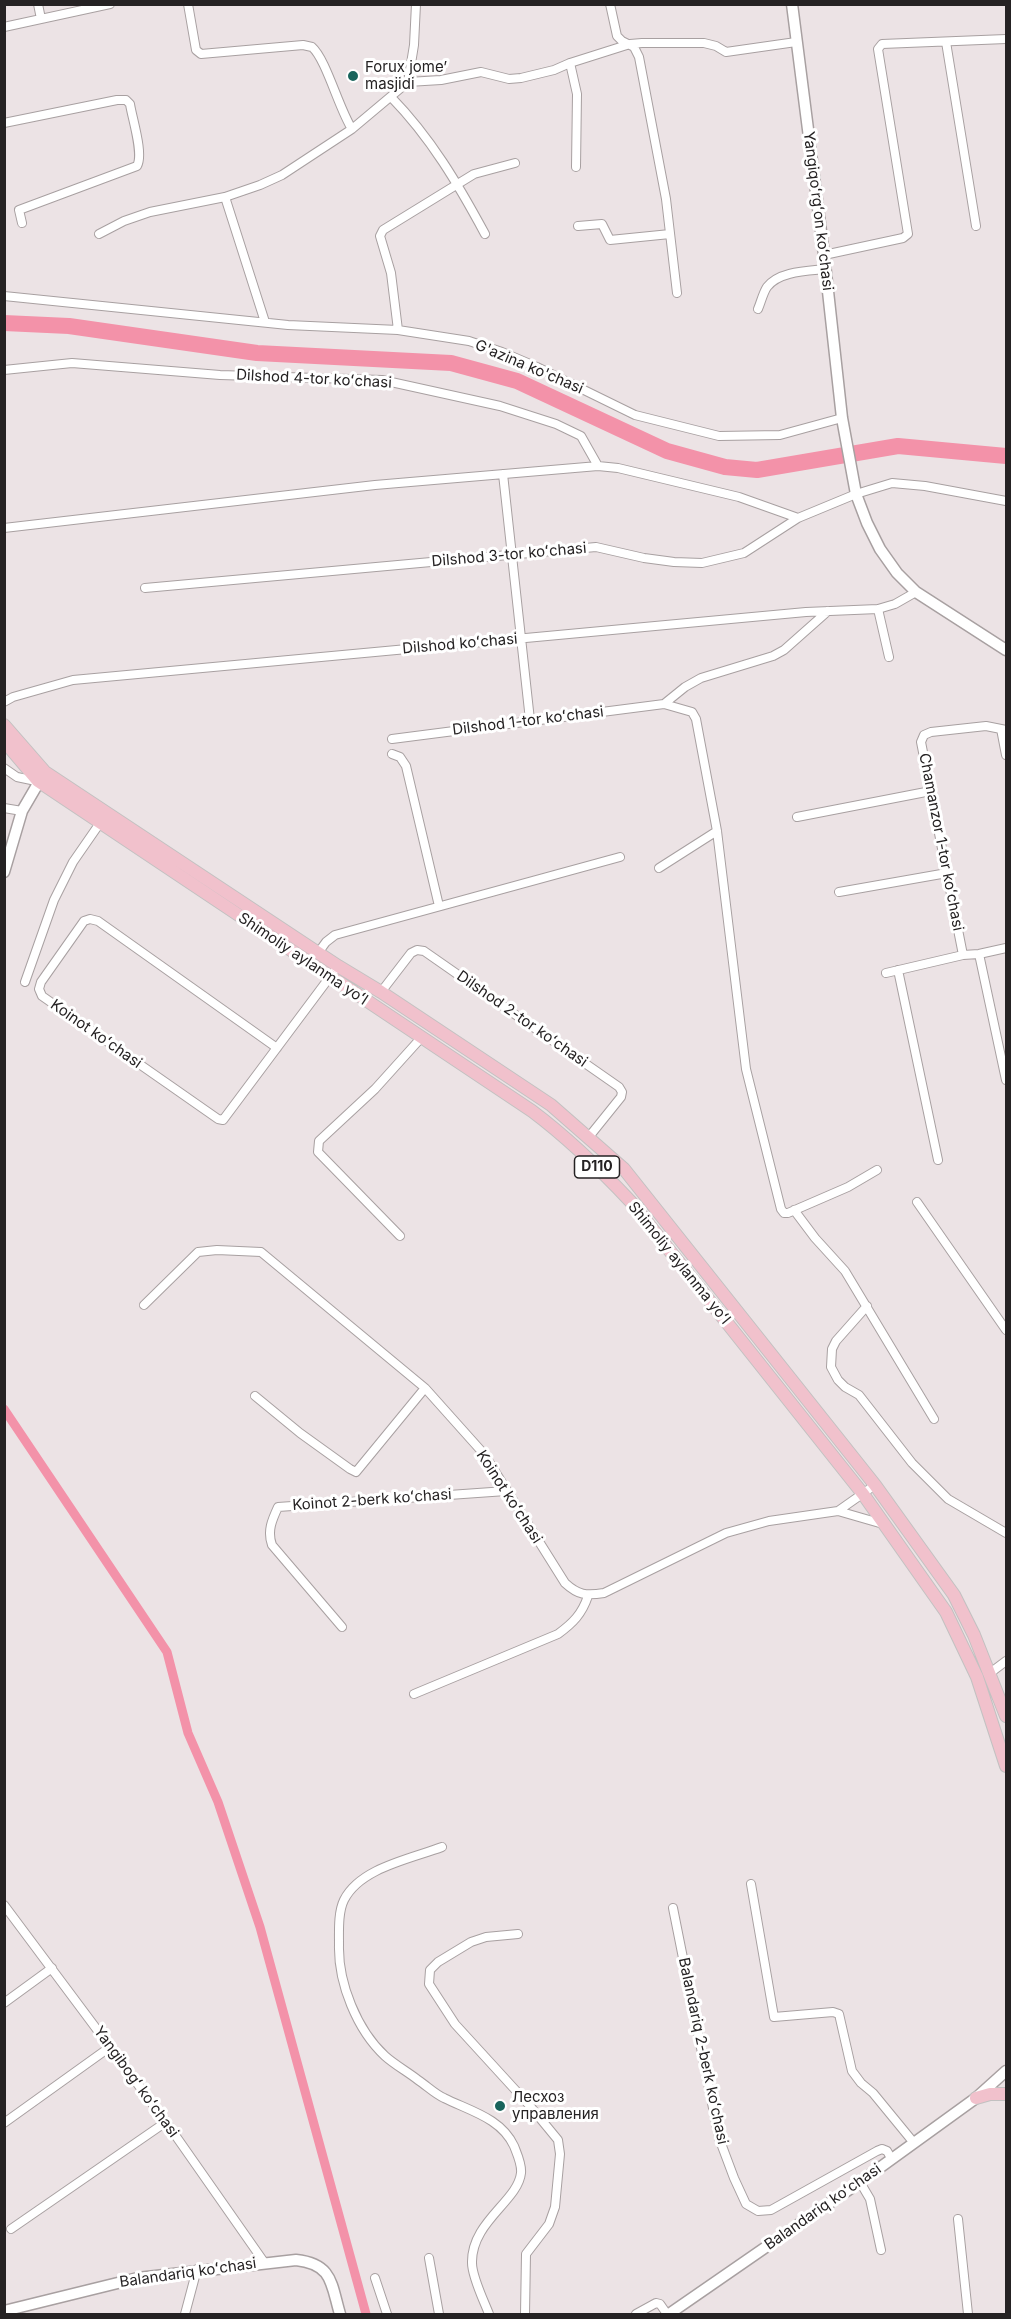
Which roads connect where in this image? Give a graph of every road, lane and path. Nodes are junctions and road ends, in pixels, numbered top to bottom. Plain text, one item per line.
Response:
1 (39, 4) edge
2 (110, 4) edge
3 (188, 4) edge
4 (416, 4) edge
5 (610, 4) edge
6 (792, 4) edge
7 (41, 19) junction
8 (4, 27) edge
9 (1006, 39) edge
10 (796, 42) junction
11 (946, 42) junction
12 (630, 44) junction
13 (570, 63) junction
14 (408, 82) junction
15 (392, 97) junction
16 (4, 123) edge
17 (352, 129) junction
18 (515, 163) dead end
19 (576, 167) dead end
20 (457, 183) junction
21 (225, 196) junction
22 (22, 223) dead end
23 (578, 226) dead end
24 (976, 226) dead end
25 (99, 234) dead end
26 (485, 234) dead end
27 (670, 234) junction
28 (824, 255) junction
29 (826, 268) junction
30 (677, 292) dead end
31 (4, 297) edge
32 (758, 309) dead end
33 (265, 322) junction
34 (398, 330) junction
35 (4, 370) edge
36 (842, 418) junction
37 (598, 466) junction
38 (503, 474) junction
39 (856, 494) junction
40 (1006, 501) edge
41 (798, 518) junction
42 (4, 528) edge
43 (511, 555) junction
44 (145, 588) dead end
45 (916, 592) junction
46 (878, 609) junction
47 (828, 611) junction
48 (520, 639) junction
49 (1006, 650) edge
50 (889, 657) dead end
51 (4, 702) edge
52 (664, 704) junction
53 (530, 720) junction
54 (4, 725) edge
55 (1004, 730) edge
56 (392, 739) dead end
57 (4, 741) edge
58 (392, 754) dead end
59 (1006, 755) edge
60 (4, 768) edge
61 (41, 776) junction
62 (931, 791) junction
63 (4, 808) edge
64 (22, 811) junction
65 (797, 818) dead end
66 (100, 823) junction
67 (717, 831) junction
68 (620, 857) dead end
69 (659, 868) dead end
70 (4, 872) edge
71 (947, 873) junction
72 (839, 892) dead end
73 (438, 906) junction
74 (1006, 948) edge
75 (318, 953) junction
76 (979, 954) junction
77 (963, 955) junction
78 (338, 966) junction
79 (898, 970) junction
80 (886, 973) dead end
81 (330, 977) junction
82 (25, 982) dead end
83 (381, 993) junction
84 (421, 1038) junction
85 (277, 1048) junction
86 (1006, 1080) edge
87 (588, 1138) junction
88 (938, 1160) dead end
89 (877, 1170) dead end
90 (917, 1202) dead end
91 (794, 1210) junction
92 (400, 1236) dead end
93 (688, 1249) junction
94 (678, 1261) junction
95 (144, 1305) dead end
96 (867, 1306) junction
97 (1006, 1330) edge
98 (424, 1388) junction
99 (255, 1396) dead end
100 (934, 1419) dead end
101 (875, 1485) junction
102 (506, 1491) junction
103 (863, 1494) junction
104 (838, 1511) junction
105 (886, 1525) junction
106 (1006, 1533) edge
107 (588, 1596) junction
108 (342, 1627) dead end
109 (1006, 1661) edge
110 (990, 1673) junction
111 (414, 1694) dead end
112 (1006, 1716) edge
113 (1006, 1766) edge
114 (442, 1847) dead end
115 (752, 1884) dead end
116 (4, 1905) edge
117 (673, 1908) dead end
118 (518, 1934) dead end
119 (52, 1968) junction
120 (4, 2003) edge
121 (110, 2047) junction
122 (1006, 2071) edge
123 (1006, 2094) edge
124 (976, 2098) junction
125 (166, 2122) junction
126 (4, 2123) edge
127 (914, 2143) junction
128 (891, 2158) junction
129 (860, 2182) junction
130 (958, 2219) dead end
131 (11, 2229) dead end
132 (881, 2250) dead end
133 (429, 2258) dead end
134 (264, 2262) junction
135 (197, 2270) junction
136 (375, 2278) dead end
137 (4, 2311) edge
138 (185, 2314) edge
139 (340, 2314) edge
140 (387, 2314) edge
141 (439, 2314) edge
142 (489, 2314) edge
143 (525, 2314) edge
144 (636, 2314) edge
145 (668, 2314) edge
146 (968, 2314) edge

1 - 7 street
2 - 7 street
3 - 17 street
4 - 14 street
5 - 12 street
6 - 10 street, Yangiqoʻrgʻon koʻchasi
7 - 8 street
9 - 11 street
10 - 12 street
10 - 28 street, Yangiqoʻrgʻon koʻchasi
11 - 24 street
11 - 28 street
12 - 13 street
12 - 27 street
13 - 14 street
13 - 19 street
14 - 15 street
15 - 17 street
15 - 20 street
16 - 22 street
17 - 21 street
18 - 20 street
20 - 26 street
20 - 34 street
21 - 25 street
21 - 33 street
23 - 27 street
27 - 30 street
28 - 29 street, Yangiqoʻrgʻon koʻchasi
29 - 32 street
29 - 36 street, Yangiqoʻrgʻon koʻchasi
31 - 33 street, G'azina ko'chasi
33 - 34 street, G'azina ko'chasi
34 - 36 street, G'azina ko'chasi
35 - 37 street, Dilshod 4-tor koʻchasi
36 - 39 street, Yangiqoʻrgʻon koʻchasi
37 - 38 street
37 - 41 street
38 - 42 street
38 - 43 street
39 - 40 street, Dilshod 3-tor koʻchasi
39 - 41 street, Dilshod 3-tor koʻchasi
39 - 45 street, Yangiqoʻrgʻon koʻchasi
41 - 43 street, Dilshod 3-tor koʻchasi
43 - 44 street, Dilshod 3-tor koʻchasi
43 - 48 street
45 - 46 street, Dilshod koʻchasi
45 - 49 street, Yangiqoʻrgʻon koʻchasi
46 - 47 street, Dilshod koʻchasi
46 - 50 street
47 - 48 street, Dilshod koʻchasi
47 - 52 street
48 - 51 street, Dilshod koʻchasi
48 - 53 street
52 - 53 street, Dilshod 1-tor koʻchasi
52 - 67 street
53 - 56 street, Dilshod 1-tor koʻchasi
54 - 61 main road, Shimoliy aylanma yoʻl / D110
55 - 59 street
55 - 62 street, Chamanzor 1-tor koʻchasi
57 - 61 main road, Shimoliy aylanma yoʻl / D110
58 - 73 street
60 - 61 street
61 - 64 street
61 - 66 main road, Shimoliy aylanma yoʻl / D110
61 - 75 main road, Shimoliy aylanma yoʻl / D110
62 - 65 street
62 - 71 street, Chamanzor 1-tor koʻchasi
63 - 64 street
64 - 70 street
66 - 81 main road, Shimoliy aylanma yoʻl / D110
66 - 82 street
67 - 69 street
67 - 91 street
68 - 73 street
71 - 72 street
71 - 77 street, Chamanzor 1-tor koʻchasi
73 - 75 street
74 - 76 street
75 - 78 main road, Shimoliy aylanma yoʻl / D110
76 - 77 street
76 - 86 street
77 - 79 street
78 - 81 street, Koinot koʻchasi
78 - 83 main road, Shimoliy aylanma yoʻl / D110
79 - 80 street
79 - 88 street
81 - 84 main road, Shimoliy aylanma yoʻl / D110
81 - 85 street, Koinot koʻchasi
83 - 87 main road, Shimoliy aylanma yoʻl / D110
83 - 87 street, Dilshod 2-tor koʻchasi
84 - 92 street
84 - 94 main road, Shimoliy aylanma yoʻl / D110
85 - 85 street, Koinot koʻchasi
87 - 93 main road, Shimoliy aylanma yoʻl / D110
89 - 91 street
90 - 97 street
91 - 96 street
93 - 94 main road
93 - 101 main road, Shimoliy aylanma yoʻl / D110
94 - 103 main road, Shimoliy aylanma yoʻl / D110
95 - 98 street, Koinot koʻchasi
96 - 100 street
96 - 106 street
98 - 99 street
98 - 102 street, Koinot koʻchasi
101 - 103 street
101 - 110 main road, Shimoliy aylanma yoʻl / D110
102 - 107 street, Koinot koʻchasi
102 - 108 street, Koinot 2-berk koʻchasi
103 - 104 street
103 - 105 main road, Shimoliy aylanma yoʻl / D110
104 - 105 street
104 - 107 street
105 - 113 main road, Shimoliy aylanma yoʻl / D110
107 - 111 street
109 - 110 street
110 - 112 main road, Shimoliy aylanma yoʻl / D110
114 - 142 street
115 - 127 street
116 - 119 street, Yangibogʻ koʻchasi
117 - 128 street, Balandariq 2-berk koʻchasi
118 - 143 street
119 - 120 street
119 - 121 street, Yangibogʻ koʻchasi
121 - 125 street, Yangibogʻ koʻchasi
121 - 126 street
122 - 124 street, Balandariq koʻchasi
123 - 124 main road
124 - 127 street, Balandariq koʻchasi
125 - 131 street
125 - 134 street, Yangibogʻ koʻchasi
127 - 128 street, Balandariq koʻchasi
128 - 129 street, Balandariq koʻchasi
129 - 132 street
129 - 145 street, Balandariq koʻchasi
130 - 146 street
133 - 141 street
134 - 135 street, Balandariq koʻchasi
134 - 139 street, Balandariq koʻchasi
135 - 137 street, Balandariq koʻchasi
135 - 138 street
136 - 140 street
144 - 145 street

